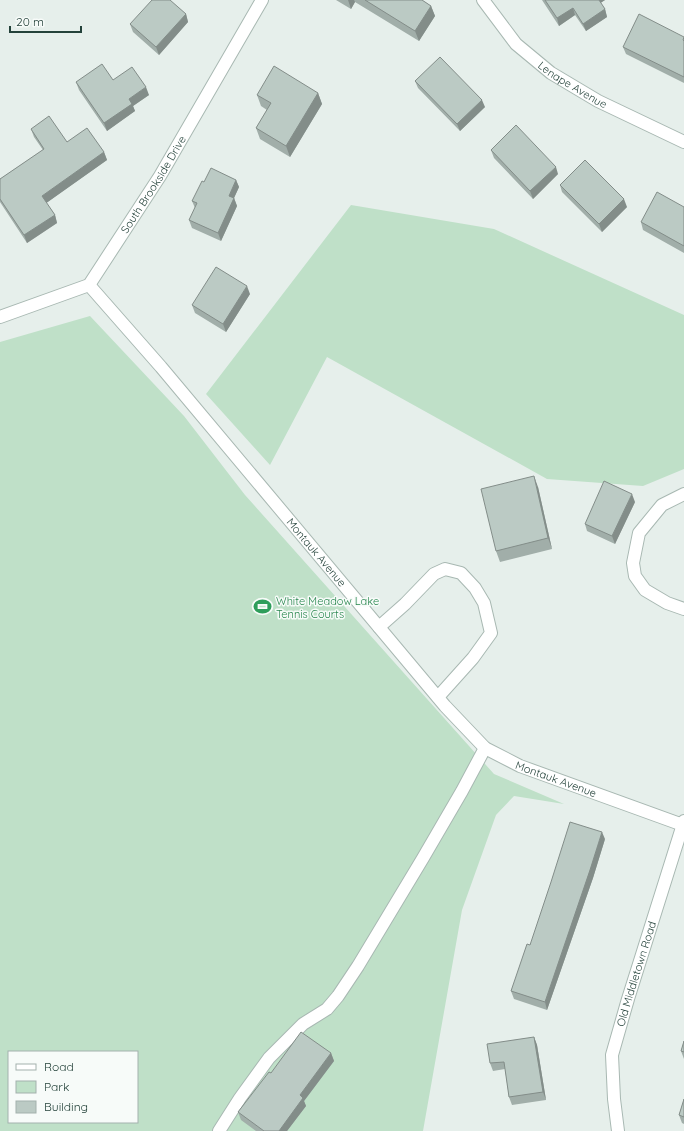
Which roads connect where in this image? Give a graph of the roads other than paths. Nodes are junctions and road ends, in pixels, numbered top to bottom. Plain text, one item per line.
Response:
1 (262, 0) edge
2 (483, 0) edge
3 (684, 142) edge
4 (89, 285) junction
5 (0, 317) edge
6 (684, 494) edge
7 (684, 609) edge
8 (379, 627) junction
9 (438, 696) junction
10 (485, 748) junction
11 (683, 823) edge
12 (219, 1131) edge
13 (618, 1131) edge

1 - 4 street, South Brookside Drive
2 - 3 street, Lenape Avenue
4 - 5 street
4 - 8 street, Montauk Avenue
6 - 7 street
8 - 9 street, Montauk Avenue
8 - 9 street
9 - 10 street, Montauk Avenue
10 - 11 street, Montauk Avenue
10 - 12 street
11 - 13 street, Old Middletown Road

